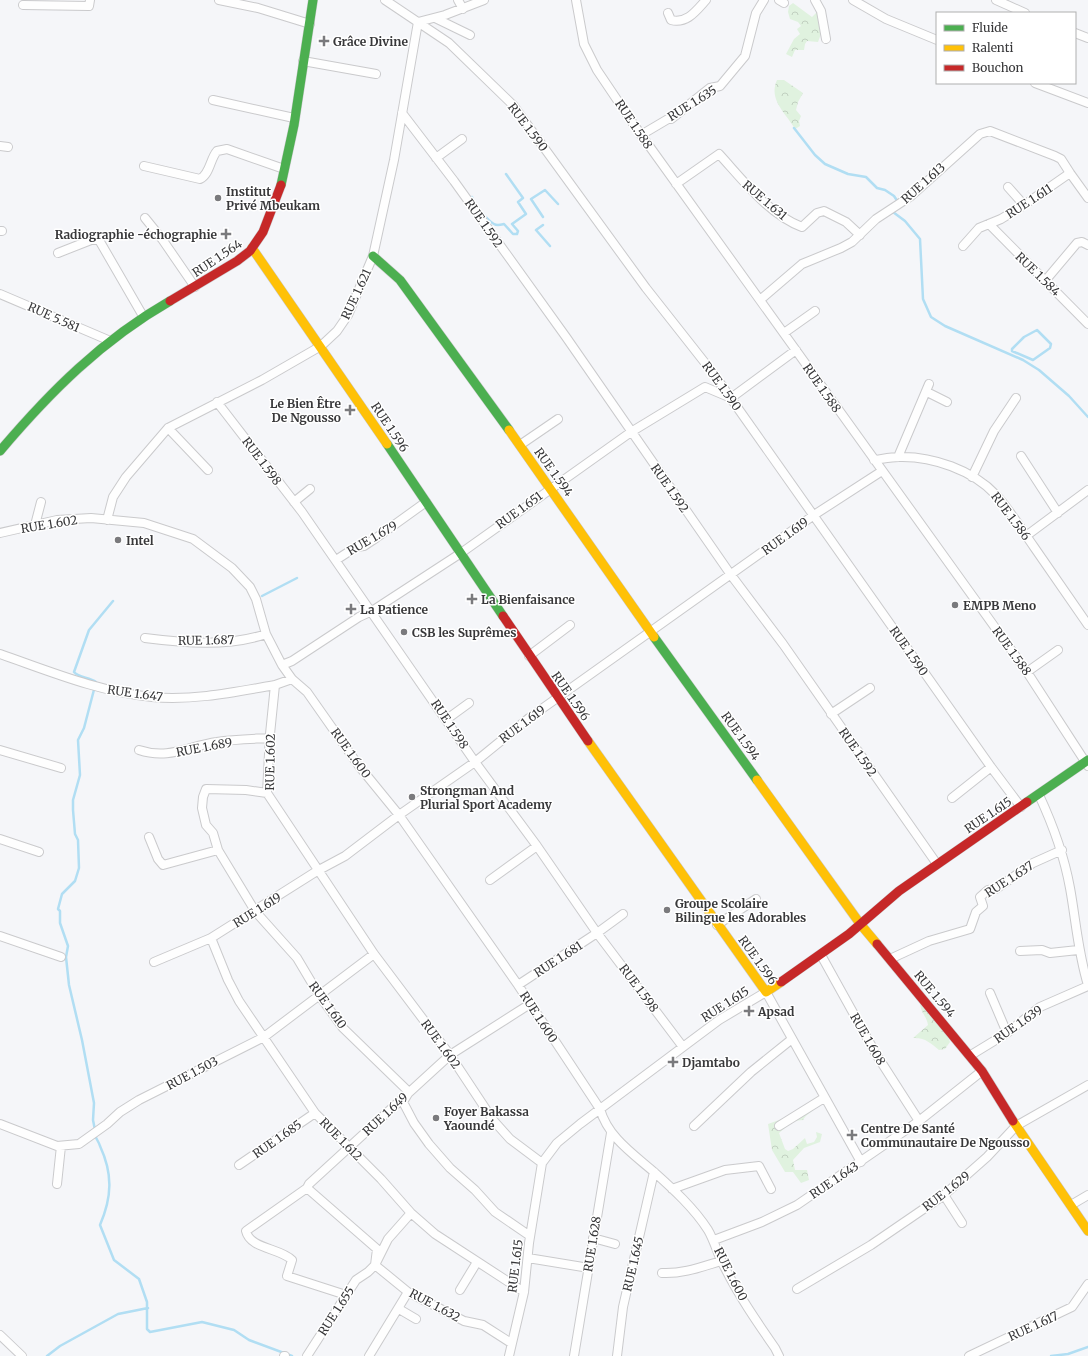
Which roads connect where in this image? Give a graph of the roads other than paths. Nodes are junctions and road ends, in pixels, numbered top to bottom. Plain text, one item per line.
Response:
1 (90, 0) edge
2 (219, 0) edge
3 (313, 0) edge
4 (385, 0) edge
5 (458, 0) edge
6 (484, 0) edge
7 (576, 0) edge
8 (706, 0) edge
9 (764, 0) edge
10 (815, 0) edge
11 (853, 0) edge
12 (996, 0) edge
13 (23, 5) dead end
14 (463, 9) junction
15 (1023, 12) edge
16 (668, 13) dead end
17 (435, 18) junction
18 (418, 22) junction
19 (310, 24) junction
20 (1076, 33) edge
21 (470, 35) dead end
22 (1088, 38) edge
23 (826, 39) dead end
24 (936, 40) edge
25 (303, 61) junction
26 (376, 74) dead end
27 (1038, 84) edge
28 (213, 100) dead end
29 (1088, 103) edge
30 (402, 113) junction
31 (294, 118) junction
32 (640, 135) junction
33 (462, 139) dead end
34 (436, 158) junction
35 (144, 166) dead end
36 (284, 168) junction
37 (1070, 173) junction
38 (676, 184) junction
39 (1008, 187) dead end
40 (1088, 198) edge
41 (1024, 205) junction
42 (145, 218) dead end
43 (989, 224) junction
44 (860, 235) junction
45 (964, 246) dead end
46 (1088, 246) edge
47 (252, 248) junction
48 (58, 253) dead end
49 (373, 256) junction
50 (1046, 281) junction
51 (195, 287) junction
52 (0, 294) edge
53 (760, 300) junction
54 (814, 312) dead end
55 (143, 316) junction
56 (1088, 324) edge
57 (784, 333) junction
58 (108, 340) junction
59 (321, 346) junction
60 (796, 350) junction
61 (731, 398) junction
62 (1016, 398) dead end
63 (217, 402) junction
64 (947, 402) dead end
65 (558, 419) dead end
66 (168, 428) junction
67 (631, 432) junction
68 (520, 445) junction
69 (0, 451) edge
70 (1021, 456) dead end
71 (898, 457) junction
72 (874, 460) junction
73 (208, 470) dead end
74 (882, 471) junction
75 (972, 477) junction
76 (551, 487) junction
77 (310, 489) dead end
78 (1088, 490) edge
79 (41, 502) dead end
80 (294, 502) junction
81 (426, 502) junction
82 (1058, 513) junction
83 (814, 515) junction
84 (107, 520) junction
85 (35, 525) junction
86 (0, 533) edge
87 (1026, 536) junction
88 (461, 553) junction
89 (336, 560) junction
90 (731, 575) junction
91 (372, 611) junction
92 (570, 625) dead end
93 (1088, 625) edge
94 (651, 632) junction
95 (266, 634) junction
96 (145, 638) dead end
97 (1058, 650) dead end
98 (0, 654) edge
99 (529, 656) junction
100 (282, 665) junction
101 (1027, 672) junction
102 (292, 679) junction
103 (275, 686) junction
104 (870, 688) dead end
105 (558, 698) junction
106 (469, 703) dead end
107 (832, 714) junction
108 (447, 719) junction
109 (270, 738) junction
110 (0, 750) edge
111 (139, 750) dead end
112 (475, 762) junction
113 (1087, 763) edge
114 (991, 767) junction
115 (61, 768) dead end
116 (267, 793) junction
117 (1039, 795) junction
118 (952, 798) dead end
119 (1021, 807) junction
120 (399, 815) junction
121 (149, 837) dead end
122 (0, 839) edge
123 (537, 846) junction
124 (218, 850) junction
125 (1062, 850) junction
126 (39, 852) dead end
127 (937, 864) junction
128 (317, 871) junction
129 (490, 880) dead end
130 (756, 899) dead end
131 (255, 911) junction
132 (623, 914) dead end
133 (717, 925) junction
134 (861, 925) junction
135 (597, 933) junction
136 (0, 936) edge
137 (211, 938) junction
138 (1078, 950) junction
139 (1020, 951) dead end
140 (374, 954) junction
141 (821, 955) junction
142 (61, 957) dead end
143 (890, 959) junction
144 (154, 962) dead end
145 (518, 985) junction
146 (1088, 985) edge
147 (766, 992) junction
148 (990, 993) dead end
149 (319, 995) junction
150 (530, 1004) junction
151 (1007, 1033) junction
152 (264, 1037) junction
153 (792, 1039) junction
154 (683, 1047) junction
155 (450, 1055) junction
156 (971, 1056) junction
157 (982, 1071) junction
158 (1088, 1085) edge
159 (409, 1092) junction
160 (824, 1098) junction
161 (600, 1109) junction
162 (315, 1113) junction
163 (919, 1121) junction
164 (0, 1124) edge
165 (694, 1126) dead end
166 (779, 1126) dead end
167 (1016, 1126) junction
168 (611, 1133) junction
169 (61, 1146) junction
170 (349, 1148) junction
171 (861, 1162) junction
172 (542, 1163) junction
173 (239, 1165) dead end
174 (654, 1172) junction
175 (57, 1184) dead end
176 (307, 1188) junction
177 (672, 1189) junction
178 (771, 1189) dead end
179 (944, 1195) junction
180 (1088, 1195) edge
181 (1071, 1205) junction
182 (411, 1213) junction
183 (962, 1224) dead end
184 (1088, 1231) edge
185 (530, 1236) junction
186 (593, 1238) junction
187 (714, 1240) junction
188 (615, 1244) dead end
189 (528, 1258) junction
190 (721, 1261) junction
191 (477, 1262) junction
192 (375, 1265) junction
193 (589, 1268) junction
194 (662, 1273) dead end
195 (1088, 1284) edge
196 (797, 1289) dead end
197 (460, 1290) dead end
198 (408, 1292) junction
199 (524, 1292) junction
200 (346, 1295) junction
201 (399, 1309) junction
202 (416, 1319) dead end
203 (0, 1335) edge
204 (512, 1343) junction
205 (22, 1356) edge
206 (307, 1356) edge
207 (369, 1356) edge
208 (509, 1356) edge
209 (574, 1356) edge
210 (617, 1356) edge
211 (779, 1356) edge
212 (969, 1356) edge

1 - 13 street
2 - 19 street
3 - 19 street, RUE 1.564
4 - 18 street, RUE 1.590
5 - 14 street
6 - 14 street
7 - 32 street, RUE 1.588
8 - 16 street
9 - 32 street, RUE 1.635
10 - 23 street
11 - 24 street
12 - 15 street
14 - 17 street
17 - 18 street
17 - 21 street
18 - 30 street, RUE 1.621
18 - 61 street, RUE 1.590
19 - 25 street, RUE 1.564
20 - 22 street
25 - 26 street
25 - 31 street, RUE 1.564
27 - 29 street
28 - 31 street
30 - 34 street, RUE 1.592
30 - 49 street, RUE 1.621
31 - 36 street, RUE 1.564
32 - 38 street, RUE 1.588
33 - 34 street
34 - 67 street, RUE 1.592
35 - 36 street
36 - 47 street, RUE 1.564
37 - 40 street
37 - 41 street, RUE 1.611
37 - 44 street, RUE 1.613
38 - 44 street, RUE 1.631
38 - 53 street, RUE 1.588
39 - 41 street
41 - 43 street, RUE 1.611
42 - 51 street
43 - 45 street, RUE 1.611
43 - 50 street, RUE 1.584
44 - 53 street, RUE 1.613
46 - 50 street
47 - 51 street, RUE 1.564
47 - 59 street, RUE 1.596
48 - 55 street
49 - 59 street, RUE 1.621
49 - 68 street, RUE 1.594
50 - 56 street, RUE 1.584
51 - 55 street, RUE 1.564
52 - 58 street, RUE 5.581
53 - 57 street, RUE 1.588
54 - 57 street
55 - 58 street, RUE 1.564
57 - 60 street, RUE 1.588
58 - 69 street, RUE 1.564
59 - 63 street, RUE 1.621
59 - 81 street, RUE 1.596
60 - 61 street
60 - 72 street, RUE 1.588
61 - 67 street, RUE 1.651
61 - 83 street, RUE 1.590
62 - 75 street
63 - 66 street, RUE 1.621
63 - 80 street, RUE 1.598
64 - 71 street
65 - 68 street
66 - 73 street
66 - 84 street, RUE 1.621
67 - 76 street, RUE 1.651
67 - 90 street, RUE 1.592
68 - 76 street, RUE 1.594
70 - 82 street
71 - 72 street, RUE 1.586
71 - 75 street, RUE 1.586
72 - 74 street, RUE 1.588
74 - 83 street, RUE 1.619
74 - 101 street, RUE 1.588
75 - 87 street, RUE 1.586
76 - 88 street, RUE 1.651
76 - 94 street, RUE 1.594
77 - 80 street
78 - 82 street
79 - 85 street
80 - 89 street, RUE 1.598
81 - 88 street, RUE 1.596
81 - 89 street, RUE 1.679
82 - 87 street
83 - 90 street, RUE 1.619
83 - 114 street, RUE 1.590
84 - 85 street, RUE 1.602
84 - 95 street, RUE 1.602
85 - 86 street, RUE 1.602
87 - 93 street, RUE 1.586
88 - 91 street, RUE 1.651
88 - 99 street, RUE 1.596
89 - 91 street, RUE 1.598
90 - 94 street, RUE 1.619
90 - 107 street, RUE 1.592
91 - 100 street, RUE 1.651
91 - 108 street, RUE 1.598
92 - 99 street
94 - 105 street, RUE 1.619
94 - 134 street, RUE 1.594
95 - 96 street, RUE 1.687
95 - 100 street, RUE 1.602
97 - 101 street
98 - 103 street, RUE 1.647
99 - 105 street, RUE 1.596
100 - 102 street, RUE 1.602
101 - 113 street, RUE 1.588
102 - 103 street
102 - 120 street, RUE 1.600
103 - 109 street, RUE 1.602
104 - 107 street
105 - 112 street, RUE 1.619
105 - 133 street, RUE 1.596
106 - 108 street
107 - 127 street, RUE 1.592
108 - 112 street, RUE 1.598
109 - 111 street, RUE 1.689
109 - 116 street, RUE 1.602
110 - 115 street
112 - 120 street, RUE 1.619
112 - 123 street, RUE 1.598
113 - 117 street, RUE 1.615
114 - 118 street
114 - 119 street, RUE 1.590
116 - 124 street, RUE 1.610
116 - 128 street, RUE 1.602
117 - 119 street, RUE 1.615
117 - 125 street
119 - 127 street, RUE 1.615
120 - 128 street, RUE 1.619
120 - 145 street, RUE 1.600
121 - 124 street
122 - 126 street
123 - 129 street
123 - 135 street, RUE 1.598
124 - 131 street, RUE 1.610
125 - 138 street
125 - 143 street, RUE 1.637
127 - 134 street, RUE 1.615
128 - 131 street, RUE 1.619
128 - 140 street, RUE 1.602
130 - 133 street
131 - 137 street, RUE 1.619
131 - 149 street, RUE 1.610
132 - 135 street, RUE 1.681
133 - 147 street, RUE 1.596
134 - 141 street, RUE 1.615
134 - 143 street, RUE 1.594
135 - 145 street, RUE 1.681
135 - 154 street, RUE 1.598
136 - 142 street
137 - 144 street, RUE 1.619
137 - 152 street, RUE 1.612
138 - 139 street
138 - 146 street
140 - 149 street, RUE 1.503
140 - 155 street, RUE 1.602
141 - 147 street, RUE 1.615
141 - 163 street, RUE 1.608
143 - 156 street, RUE 1.594
145 - 150 street, RUE 1.600
146 - 151 street, RUE 1.639
147 - 153 street, RUE 1.596
147 - 154 street, RUE 1.615
148 - 151 street
149 - 152 street, RUE 1.503
149 - 159 street, RUE 1.610
150 - 155 street, RUE 1.649
150 - 161 street, RUE 1.600
151 - 156 street, RUE 1.639
152 - 162 street, RUE 1.612
152 - 169 street, RUE 1.503
153 - 160 street, RUE 1.596
153 - 165 street
154 - 161 street, RUE 1.615
155 - 159 street, RUE 1.649
155 - 172 street, RUE 1.602
156 - 157 street, RUE 1.594
157 - 163 street, RUE 1.643
157 - 167 street, RUE 1.594
158 - 167 street, RUE 1.629
159 - 170 street, RUE 1.649
159 - 185 street
160 - 166 street
160 - 171 street, RUE 1.596
161 - 168 street, RUE 1.600
161 - 172 street, RUE 1.615
162 - 170 street, RUE 1.612
162 - 173 street, RUE 1.685
163 - 171 street, RUE 1.643
164 - 169 street, RUE 1.503
167 - 179 street, RUE 1.629
167 - 181 street, RUE 1.594
168 - 174 street, RUE 1.600
168 - 186 street, RUE 1.628
169 - 175 street
170 - 176 street, RUE 1.649
170 - 182 street, RUE 1.612
171 - 187 street, RUE 1.643
172 - 185 street, RUE 1.615
174 - 177 street, RUE 1.600
174 - 210 street, RUE 1.645
176 - 192 street
176 - 200 street, RUE 1.649
177 - 178 street
177 - 187 street, RUE 1.600
179 - 183 street
179 - 196 street, RUE 1.629
180 - 181 street
181 - 184 street, RUE 1.594
182 - 191 street, RUE 1.612
182 - 192 street, RUE 1.655
185 - 189 street, RUE 1.615
186 - 188 street
186 - 193 street, RUE 1.628
187 - 190 street, RUE 1.600
189 - 193 street
189 - 199 street, RUE 1.615
190 - 194 street
190 - 211 street, RUE 1.600
191 - 197 street
191 - 199 street, RUE 1.612
192 - 198 street, RUE 1.632
192 - 200 street, RUE 1.655
193 - 209 street, RUE 1.628
195 - 212 street, RUE 1.617
198 - 201 street
198 - 204 street, RUE 1.632
199 - 204 street, RUE 1.615
200 - 206 street, RUE 1.655
201 - 202 street
201 - 207 street
203 - 205 street
204 - 208 street, RUE 1.615

